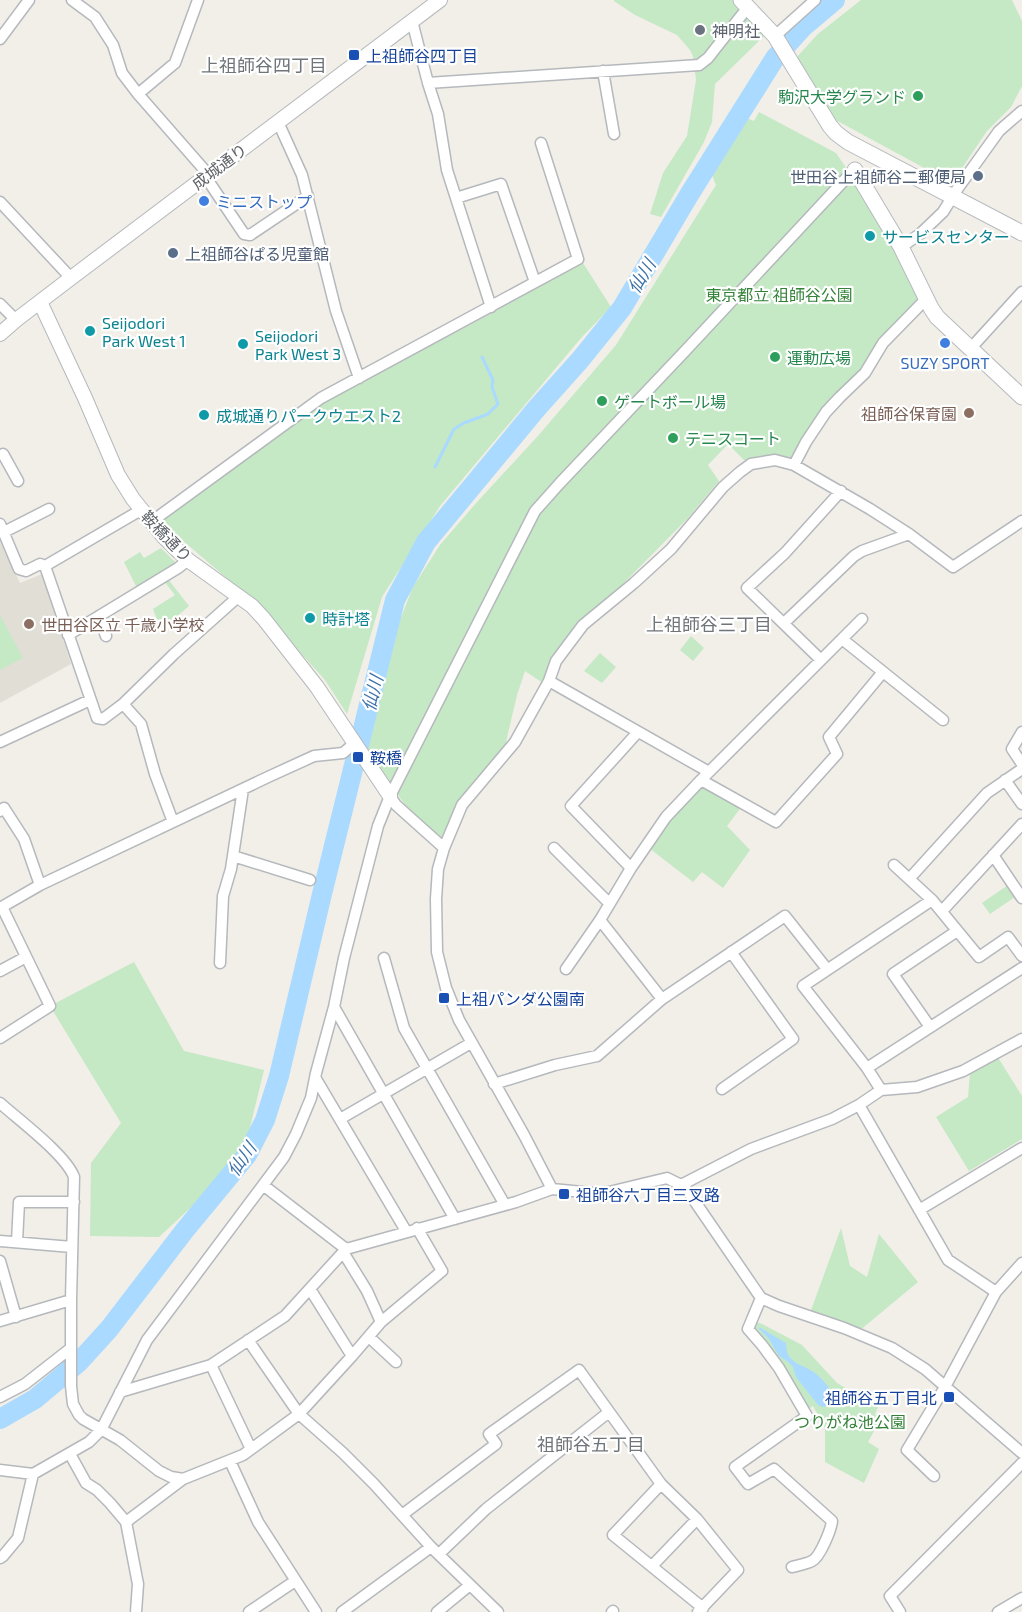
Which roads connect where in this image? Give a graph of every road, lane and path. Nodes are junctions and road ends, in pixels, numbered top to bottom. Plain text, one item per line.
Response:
1 (29, 0) edge
2 (72, 0) edge
3 (198, 0) edge
4 (440, 0) edge
5 (815, 0) edge
6 (744, 4) edge
7 (412, 21) junction
8 (776, 38) junction
9 (0, 39) edge
10 (603, 71) junction
11 (428, 83) junction
12 (138, 94) junction
13 (1022, 111) edge
14 (278, 122) junction
15 (614, 134) dead end
16 (541, 143) dead end
17 (855, 170) joint
18 (207, 175) junction
19 (308, 196) junction
20 (953, 197) junction
21 (456, 198) junction
22 (0, 202) edge
23 (1022, 233) edge
24 (901, 247) junction
25 (70, 278) junction
26 (535, 282) junction
27 (1022, 292) edge
28 (926, 299) junction
29 (40, 302) junction
30 (0, 304) edge
31 (491, 307) junction
32 (16, 320) junction
33 (0, 334) edge
34 (971, 348) junction
35 (359, 378) junction
36 (1022, 397) edge
37 (4, 461) edge
38 (794, 465) junction
39 (18, 480) dead end
40 (841, 491) junction
41 (49, 509) dead end
42 (141, 510) junction
43 (1022, 521) edge
44 (151, 522) junction
45 (2, 528) edge
46 (909, 534) junction
47 (188, 560) junction
48 (45, 566) junction
49 (239, 596) junction
50 (99, 616) junction
51 (862, 619) dead end
52 (784, 623) junction
53 (68, 635) junction
54 (106, 636) dead end
55 (842, 639) junction
56 (821, 660) junction
57 (884, 672) junction
58 (549, 681) junction
59 (90, 700) junction
60 (123, 704) junction
61 (943, 720) dead end
62 (638, 732) junction
63 (1022, 732) edge
64 (350, 735) junction
65 (0, 742) edge
66 (341, 753) junction
67 (1022, 764) edge
68 (1022, 769) edge
69 (705, 776) junction
70 (1005, 780) junction
71 (243, 789) junction
72 (390, 796) junction
73 (1022, 804) edge
74 (0, 811) edge
75 (173, 822) junction
76 (1022, 824) edge
77 (444, 848) junction
78 (554, 848) dead end
79 (993, 855) junction
80 (233, 856) junction
81 (894, 865) dead end
82 (631, 868) junction
83 (910, 878) junction
84 (310, 880) dead end
85 (40, 885) junction
86 (1022, 898) edge
87 (932, 900) junction
88 (609, 903) junction
89 (1, 908) edge
90 (942, 911) junction
91 (600, 920) junction
92 (957, 931) junction
93 (732, 952) junction
94 (1022, 956) edge
95 (26, 957) junction
96 (384, 958) dead end
97 (220, 963) dead end
98 (1022, 968) edge
99 (566, 969) dead end
100 (827, 969) junction
101 (0, 971) edge
102 (662, 999) junction
103 (334, 1007) junction
104 (930, 1027) junction
105 (0, 1038) edge
106 (1022, 1039) edge
107 (471, 1043) junction
108 (867, 1068) junction
109 (427, 1069) junction
110 (316, 1079) junction
111 (494, 1084) junction
112 (722, 1089) dead end
113 (881, 1090) junction
114 (383, 1095) junction
115 (0, 1103) edge
116 (859, 1105) junction
117 (340, 1119) junction
118 (1022, 1148) edge
119 (263, 1185) junction
120 (681, 1185) junction
121 (552, 1189) junction
122 (75, 1202) junction
123 (505, 1205) junction
124 (919, 1210) junction
125 (455, 1218) junction
126 (417, 1228) junction
127 (406, 1231) junction
128 (0, 1241) edge
129 (17, 1242) junction
130 (72, 1247) junction
131 (345, 1250) junction
132 (0, 1261) edge
133 (1022, 1263) edge
134 (310, 1289) junction
135 (996, 1292) junction
136 (761, 1298) junction
137 (71, 1300) junction
138 (16, 1317) junction
139 (0, 1322) edge
140 (381, 1322) junction
141 (369, 1337) junction
142 (248, 1340) junction
143 (71, 1351) junction
144 (352, 1356) junction
145 (396, 1362) dead end
146 (211, 1365) junction
147 (945, 1387) junction
148 (120, 1392) junction
149 (0, 1397) edge
150 (609, 1412) junction
151 (298, 1414) junction
152 (101, 1430) junction
153 (1020, 1446) edge
154 (251, 1449) junction
155 (70, 1454) junction
156 (230, 1461) junction
157 (1022, 1462) edge
158 (0, 1470) edge
159 (33, 1474) junction
160 (934, 1476) dead end
161 (183, 1479) junction
162 (660, 1484) junction
163 (402, 1515) junction
164 (697, 1519) junction
165 (126, 1522) junction
166 (435, 1550) junction
167 (0, 1558) edge
168 (652, 1566) junction
169 (792, 1567) dead end
170 (295, 1581) junction
171 (470, 1585) junction
172 (1022, 1598) edge
173 (701, 1610) edge
174 (136, 1612) edge
175 (249, 1612) edge
176 (316, 1612) edge
177 (342, 1612) edge
178 (437, 1612) edge
179 (498, 1612) edge
180 (900, 1612) edge
181 (998, 1612) edge

1 - 9 street
2 - 12 street
3 - 12 street
4 - 7 street, 成城通り
5 - 8 street
6 - 8 main road
6 - 10 street
7 - 11 street
7 - 14 street, 成城通り
8 - 20 main road
10 - 11 street
10 - 15 street
11 - 21 street
12 - 18 street
13 - 20 street
14 - 18 street, 成城通り
14 - 19 street
16 - 26 street
17 - 24 main road
17 - 72 street
18 - 19 street
18 - 25 street, 成城通り
19 - 35 street
20 - 23 main road
20 - 24 street
21 - 26 street
21 - 31 street
22 - 25 street
24 - 28 main road
25 - 29 street, 成城通り
26 - 31 street
27 - 34 street
28 - 34 main road
28 - 38 street
29 - 32 street, 成城通り
29 - 42 street, 鞍橋通り
30 - 32 street
31 - 35 street
32 - 33 street, 成城通り
34 - 36 main road
35 - 44 street
37 - 39 street
38 - 40 street
38 - 58 street
40 - 46 street
40 - 52 street
41 - 45 street
42 - 44 street, 鞍橋通り
42 - 48 street
43 - 46 street
44 - 47 street, 鞍橋通り
45 - 48 street
46 - 52 street
47 - 49 street, 鞍橋通り
47 - 50 street
48 - 53 street
49 - 60 street
49 - 64 street, 鞍橋通り
50 - 53 street
50 - 54 street
51 - 55 street
52 - 56 street
53 - 59 street
55 - 56 street
55 - 57 street
56 - 69 street
57 - 61 street
57 - 69 street
58 - 62 street
58 - 77 street
59 - 60 street
59 - 65 street
60 - 75 street
62 - 69 street
62 - 82 street
63 - 67 street
64 - 66 street
64 - 66 street
64 - 72 street, 鞍橋通り
66 - 71 street
68 - 70 street
69 - 82 street
70 - 73 street
70 - 83 street
71 - 75 street
71 - 80 street
72 - 77 street
72 - 103 street
74 - 85 street
75 - 85 street
76 - 79 street
77 - 107 street
78 - 88 street
79 - 86 street
79 - 90 street
80 - 84 street
80 - 97 street
81 - 83 street
82 - 88 street
83 - 87 street
85 - 89 street
87 - 90 street
87 - 100 street
88 - 91 street
89 - 95 street
90 - 92 street
91 - 99 street
91 - 102 street
92 - 94 street
92 - 104 street
93 - 100 street
93 - 102 street
93 - 112 street
95 - 101 street
95 - 105 street
96 - 109 street
98 - 104 street
100 - 108 street
102 - 111 street
103 - 110 street
103 - 114 street
104 - 108 street
106 - 113 street
107 - 109 street
107 - 111 street
108 - 113 street
109 - 114 street
109 - 123 street
110 - 117 street
110 - 119 street
111 - 121 street
113 - 116 street
114 - 117 street
114 - 125 street
115 - 122 street
116 - 120 street
116 - 124 street
117 - 127 street
118 - 124 street
119 - 131 street
119 - 148 street
120 - 121 street
120 - 136 street
121 - 123 street
122 - 129 street
122 - 130 street
123 - 125 street
124 - 135 street
125 - 126 street
126 - 127 street
126 - 140 street
127 - 131 street
128 - 129 street
129 - 130 street
130 - 137 street
131 - 134 street
131 - 140 street
132 - 138 street
133 - 135 street
134 - 142 street
134 - 144 street
135 - 147 street
136 - 147 street
136 - 169 street
137 - 138 street
137 - 143 street
138 - 139 street
140 - 141 street
141 - 144 street
141 - 145 street
142 - 146 street
142 - 151 street
143 - 149 street
143 - 152 street
144 - 151 street
146 - 148 street
146 - 154 street
147 - 153 street
147 - 160 street
148 - 152 street
150 - 162 street
150 - 163 street
150 - 166 street
151 - 154 street
151 - 163 street
152 - 155 street
152 - 161 street
154 - 156 street
155 - 159 street
155 - 165 street
156 - 161 street
156 - 170 street
157 - 180 street
158 - 159 street
159 - 167 street
161 - 165 street
162 - 164 street
162 - 168 street
163 - 166 street
164 - 168 street
164 - 173 street
165 - 174 street
166 - 171 street
166 - 177 street
168 - 173 street
170 - 175 street
170 - 176 street
171 - 178 street
171 - 179 street
172 - 181 street

